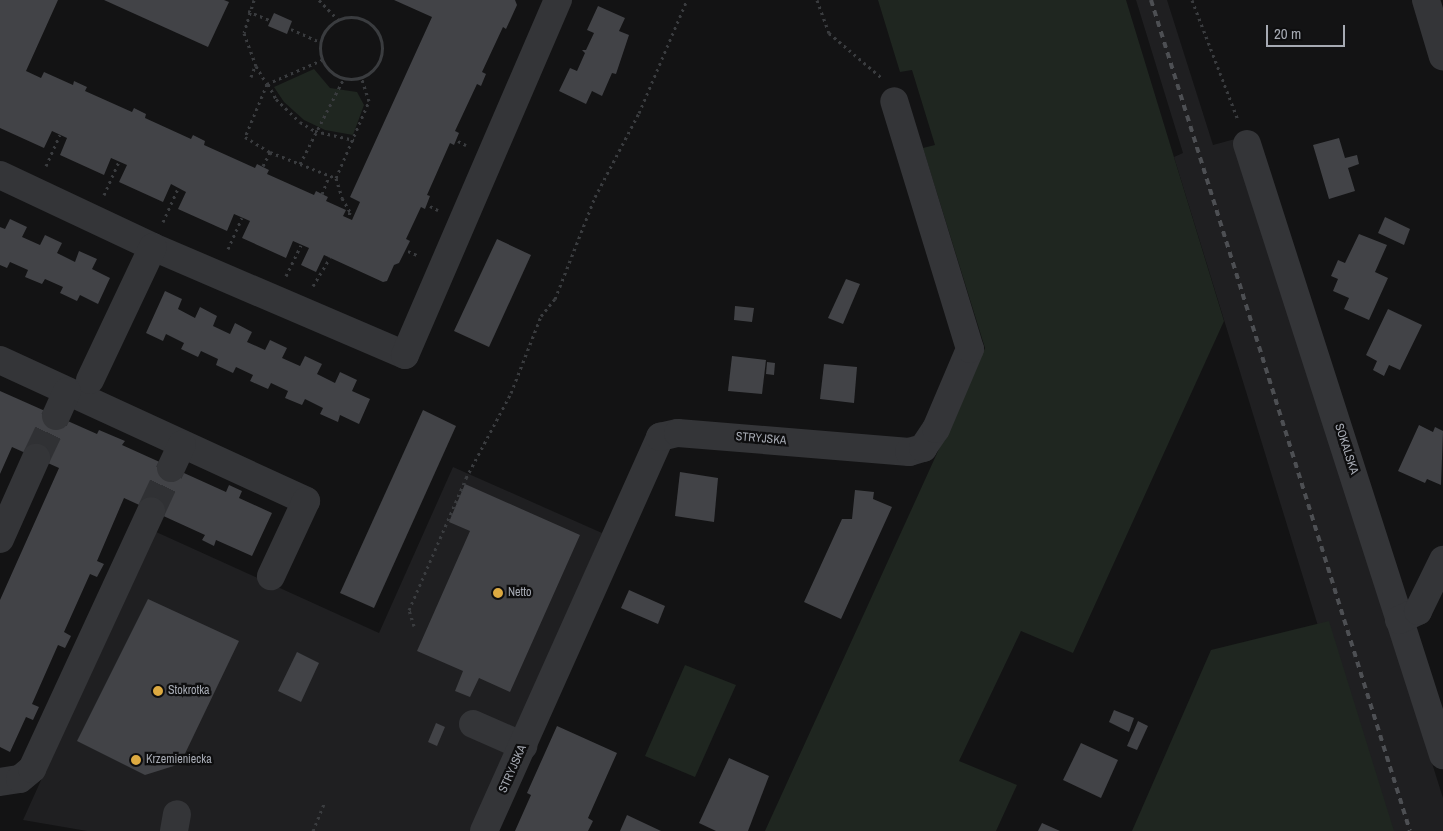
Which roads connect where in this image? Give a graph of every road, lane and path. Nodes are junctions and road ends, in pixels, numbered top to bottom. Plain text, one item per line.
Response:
1 (254, 0) edge
2 (319, 0) edge
3 (558, 0) edge
4 (687, 0) edge
5 (817, 0) edge
6 (1192, 0) edge
7 (1426, 0) edge
8 (248, 11) junction
9 (269, 20) dead end
10 (338, 20) junction
11 (291, 29) dead end
12 (320, 42) junction
13 (1443, 57) edge
14 (322, 60) junction
15 (256, 66) junction
16 (251, 77) dead end
17 (361, 77) junction
18 (344, 78) junction
19 (267, 84) junction
20 (894, 101) joint
21 (315, 131) junction
22 (60, 135) dead end
23 (354, 140) junction
24 (1247, 144) joint
25 (270, 152) junction
26 (119, 162) dead end
27 (300, 164) junction
28 (263, 166) dead end
29 (44, 170) dead end
30 (0, 175) edge
31 (328, 176) junction
32 (336, 178) junction
33 (178, 189) dead end
34 (322, 194) dead end
35 (104, 197) dead end
36 (242, 218) dead end
37 (348, 218) dead end
38 (158, 236) junction
39 (301, 245) dead end
40 (225, 255) dead end
41 (330, 258) dead end
42 (284, 281) dead end
43 (316, 285) dead end
44 (0, 360) edge
45 (78, 386) junction
46 (56, 416) tunnel mouth
47 (36, 458) tunnel mouth
48 (151, 511) tunnel mouth
49 (0, 539) edge
50 (1443, 560) edge
51 (271, 576) dead end
52 (1399, 620) junction
53 (414, 626) dead end
54 (473, 724) dead end
55 (523, 746) junction
56 (1443, 755) edge
57 (0, 782) edge
58 (324, 804) dead end
59 (313, 831) edge
60 (484, 831) edge

1 - 8 path
2 - 10 path
3 - 38 street
4 - 53 path
5 - 20 path
6 - 24 path
7 - 13 street
8 - 9 path
8 - 15 path
10 - 12 path
10 - 17 path
11 - 12 path
12 - 14 path
14 - 18 path
14 - 19 path
15 - 16 path
15 - 19 path
17 - 18 path
17 - 23 path
18 - 21 path
19 - 21 path
19 - 25 path
20 - 55 street, STRYJSKA
21 - 23 path
21 - 27 path
22 - 29 path
23 - 32 path
24 - 52 street, SOKALSKA
25 - 27 path
25 - 28 path
26 - 35 path
27 - 31 path
30 - 38 street
31 - 32 path
31 - 34 path
32 - 37 path
33 - 38 path
36 - 40 path
38 - 45 street
39 - 42 path
41 - 43 path
44 - 45 street
45 - 46 street
45 - 51 street
47 - 49 street
48 - 57 street
50 - 52 street
52 - 56 street, SOKALSKA
54 - 55 street
55 - 60 street, STRYJSKA
58 - 59 path

